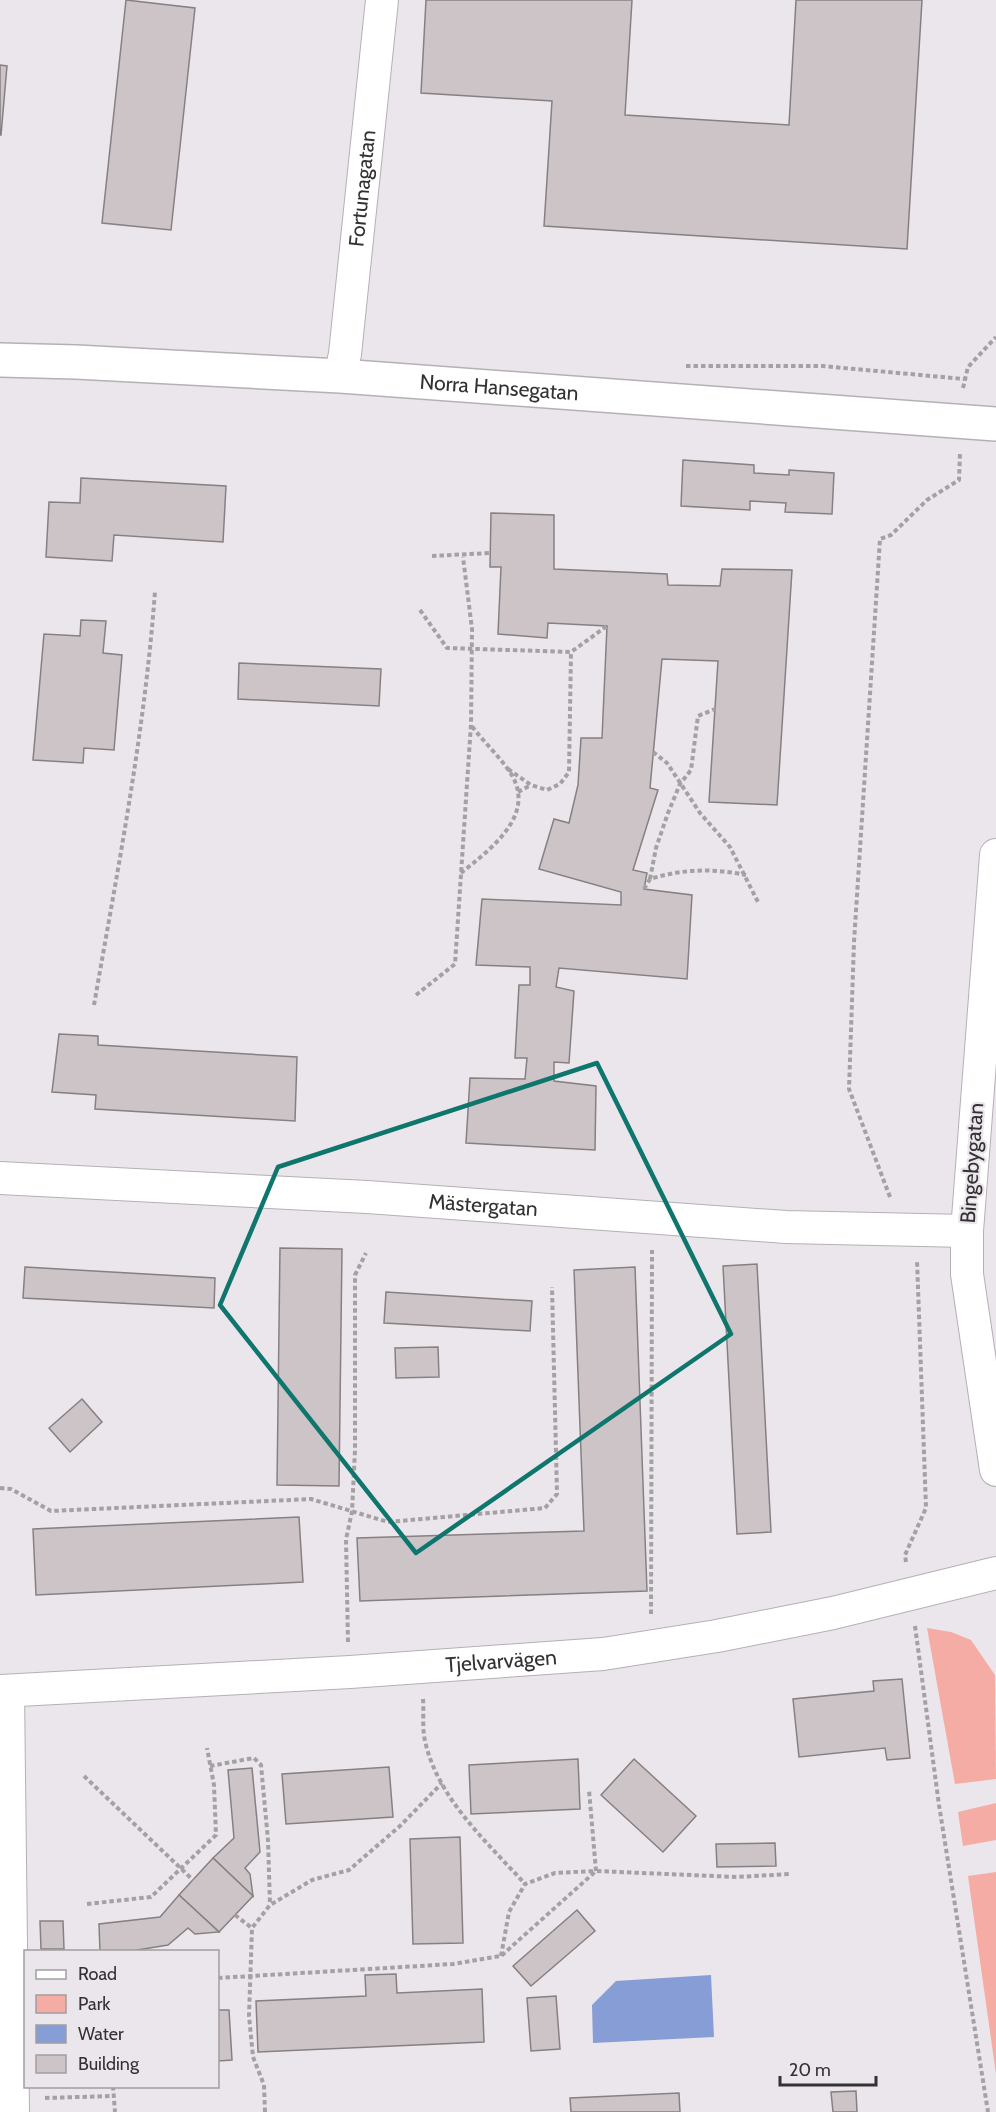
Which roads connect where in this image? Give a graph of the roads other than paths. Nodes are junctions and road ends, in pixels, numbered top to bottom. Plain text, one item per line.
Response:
1 (382, 0) edge
2 (0, 360) edge
3 (340, 376) junction
4 (996, 424) edge
5 (996, 855) edge
6 (0, 1178) edge
7 (967, 1231) junction
8 (996, 1470) edge
9 (996, 1573) edge
10 (4, 1691) edge
11 (12, 2105) edge

1 - 3 street, Fortunagatan
2 - 3 main road, Norra Hansegatan
3 - 4 main road, Norra Hansegatan
5 - 7 street, Bingebygatan
6 - 7 street, Mästergatan
7 - 8 street, Bingebygatan
9 - 10 street, Tjelvarvägen
10 - 11 street

